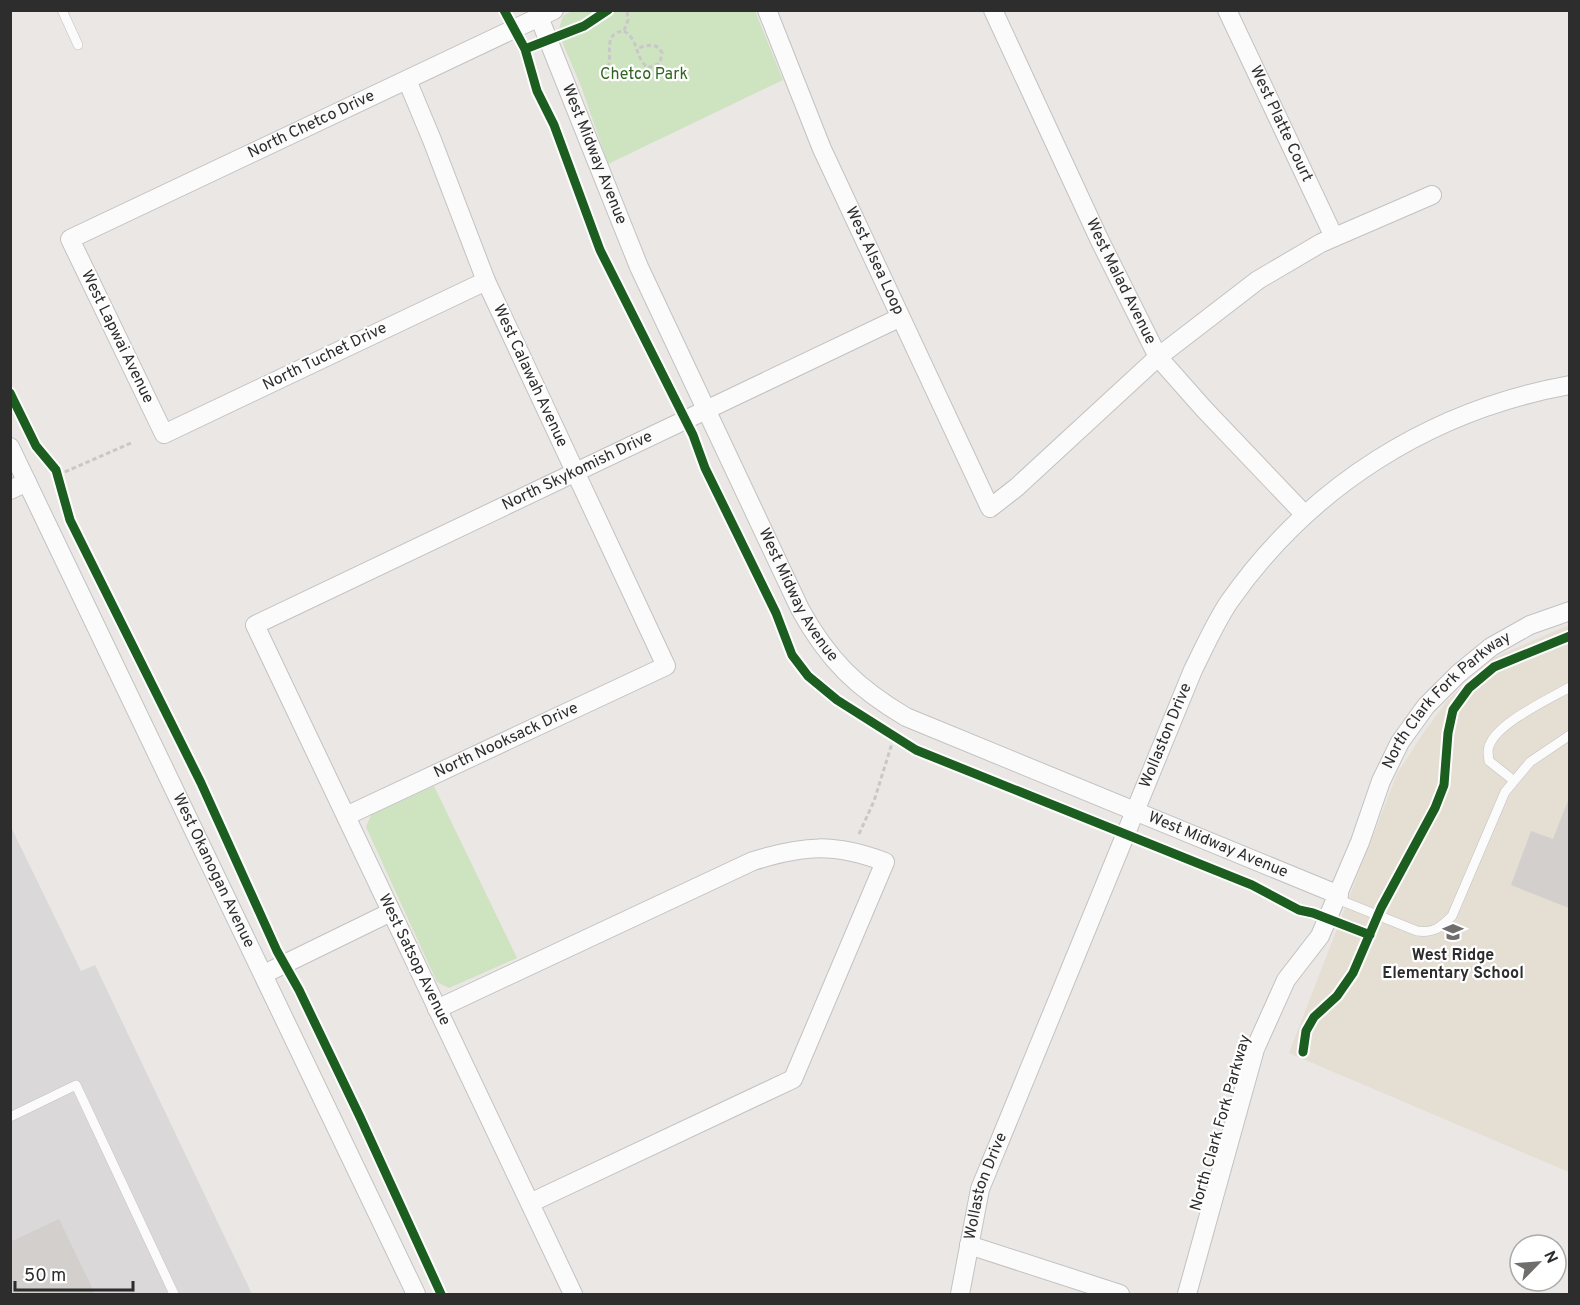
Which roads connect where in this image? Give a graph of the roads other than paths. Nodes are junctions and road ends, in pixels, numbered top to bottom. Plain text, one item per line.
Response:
1 (62, 10) edge
2 (767, 10) edge
3 (993, 10) edge
4 (1227, 10) edge
5 (541, 12) edge
6 (78, 45) dead end
7 (406, 80) junction
8 (1432, 195) dead end
9 (1334, 237) junction
10 (70, 239) joint
11 (486, 280) junction
12 (899, 318) junction
13 (1158, 357) junction
14 (1569, 385) edge
15 (707, 412) junction
16 (164, 434) joint
17 (10, 447) edge
18 (575, 474) junction
19 (27, 482) junction
20 (10, 490) edge
21 (1305, 515) junction
22 (1569, 610) edge
23 (255, 625) joint
24 (666, 666) joint
25 (1569, 687) edge
26 (1569, 735) edge
27 (1513, 780) junction
28 (1134, 812) junction
29 (346, 816) junction
30 (1338, 897) junction
31 (391, 912) junction
32 (264, 974) junction
33 (437, 1009) junction
34 (10, 1117) edge
35 (530, 1203) junction
36 (969, 1245) junction
37 (174, 1294) edge
38 (416, 1294) edge
39 (573, 1294) edge
40 (960, 1294) edge
41 (1120, 1294) edge
42 (1187, 1294) edge

1 - 6 lane
2 - 12 street, West Alsea Loop
3 - 13 street, West Malad Avenue
4 - 9 street, West Platte Court
5 - 7 street, North Chetco Drive
5 - 15 street, West Midway Avenue
7 - 10 street, North Chetco Drive
7 - 11 street, West Calawah Avenue
8 - 9 street
9 - 13 street
10 - 16 street, West Lapwai Avenue
11 - 16 street, North Tuchet Drive
11 - 18 street, West Calawah Avenue
12 - 13 street, West Alsea Loop
12 - 15 street, North Skykomish Drive
13 - 21 street, West Malad Avenue
14 - 21 street, Wollaston Drive
15 - 18 street, North Skykomish Drive
15 - 28 street, West Midway Avenue
17 - 19 street, West Okanogan Avenue
18 - 23 street, North Skykomish Drive
18 - 24 street, West Calawah Avenue
19 - 20 street
19 - 32 street, West Okanogan Avenue
21 - 28 street, Wollaston Drive
22 - 30 street, North Clark Fork Parkway
23 - 29 street, West Satsop Avenue
24 - 29 street, North Nooksack Drive
25 - 27 lane
26 - 27 lane
27 - 30 lane
28 - 30 street, West Midway Avenue
28 - 36 street, Wollaston Drive
29 - 31 street, West Satsop Avenue
30 - 42 street, North Clark Fork Parkway
31 - 32 street
31 - 33 street, West Satsop Avenue
32 - 38 street, West Okanogan Avenue
33 - 35 street, West Satsop Avenue
33 - 35 street
34 - 37 lane
35 - 39 street, West Satsop Avenue
36 - 40 street, Wollaston Drive
36 - 41 street

